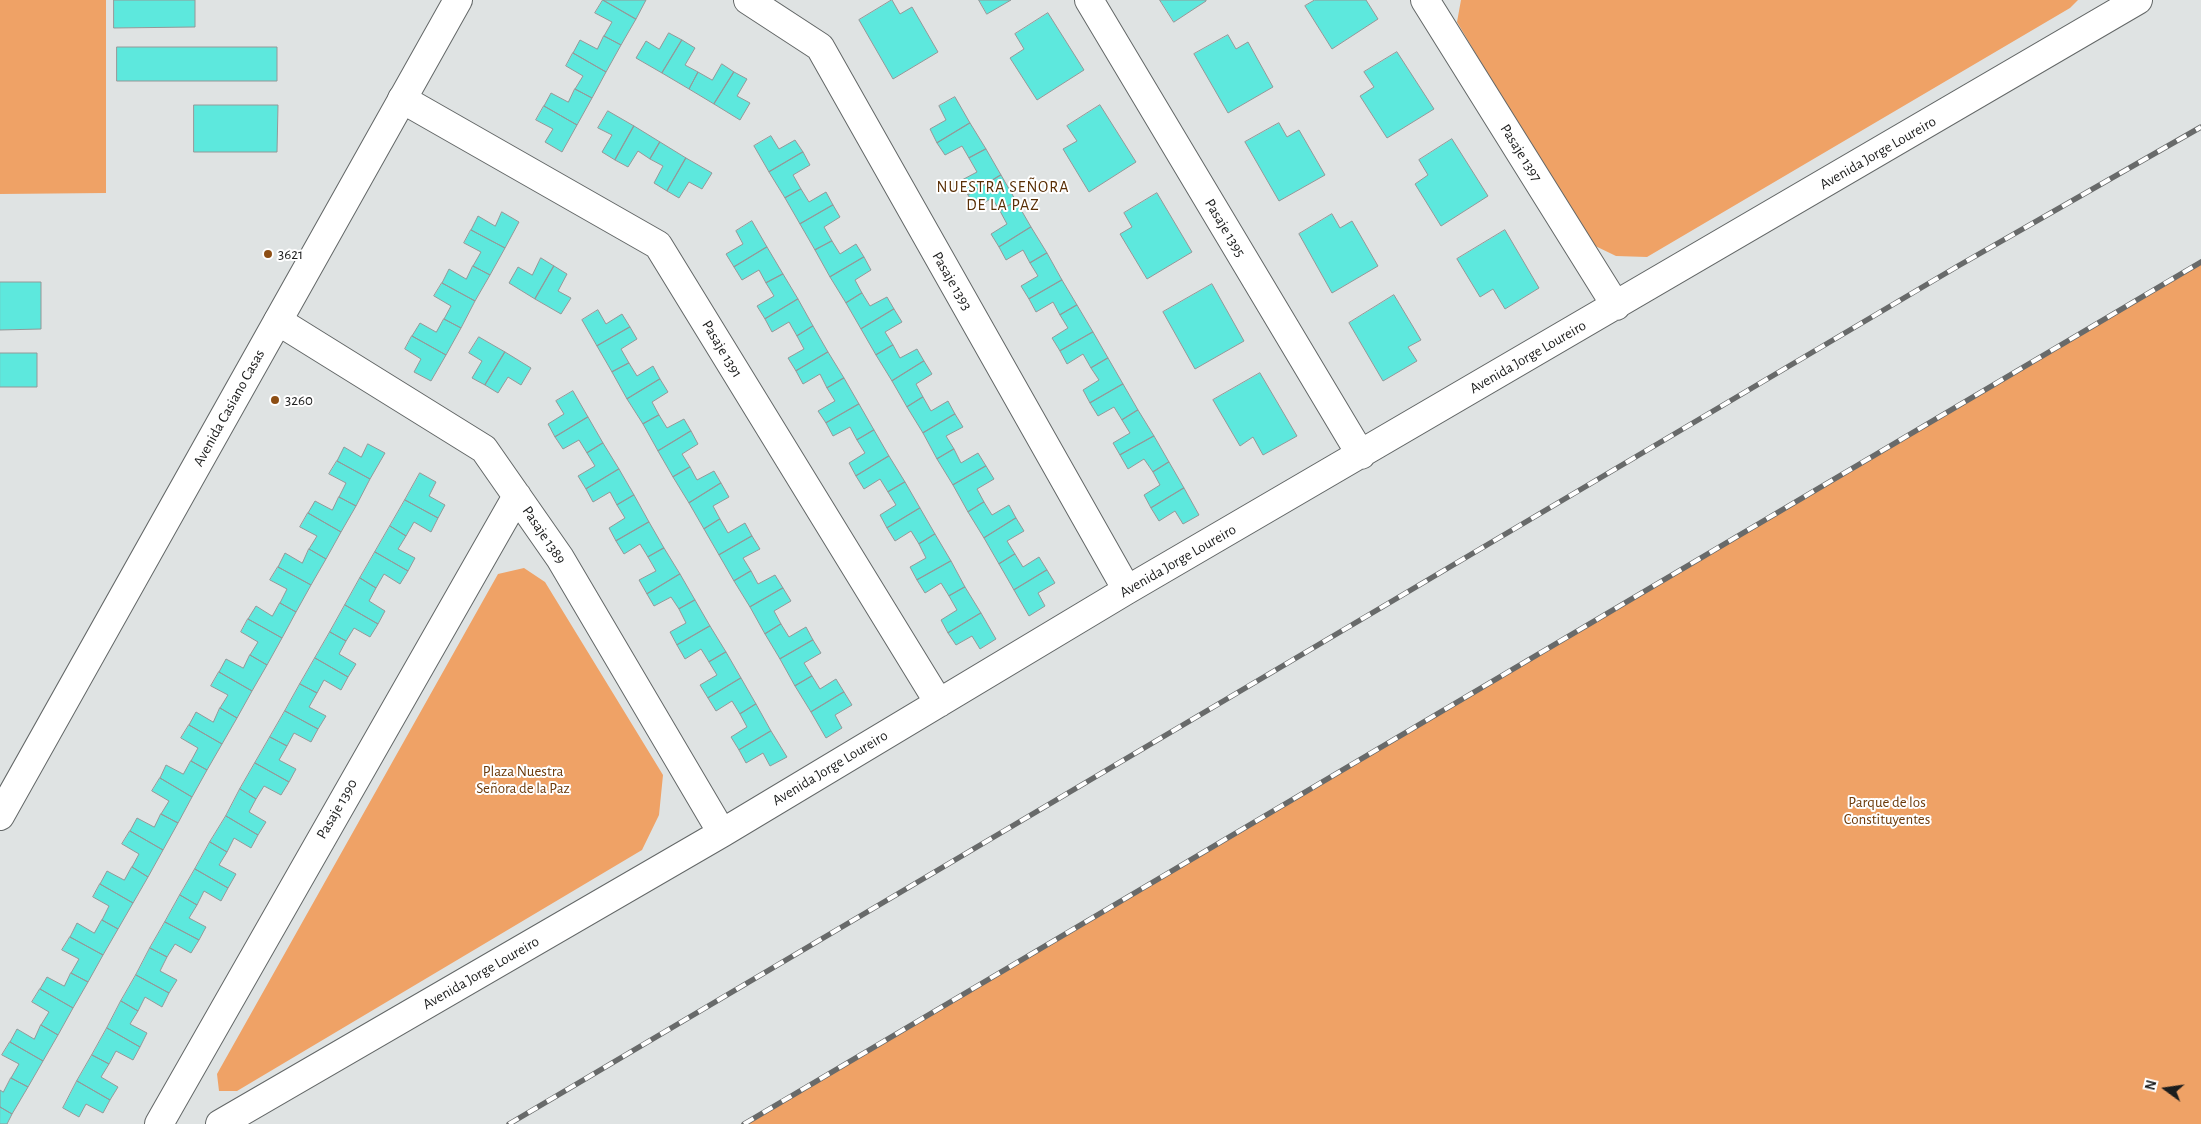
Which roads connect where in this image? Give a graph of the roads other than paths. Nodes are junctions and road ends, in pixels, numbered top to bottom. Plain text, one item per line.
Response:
1 (458, 0) edge
2 (748, 0) edge
3 (1090, 0) edge
4 (1426, 0) edge
5 (2138, 0) edge
6 (402, 99) junction
7 (1616, 306) junction
8 (278, 320) junction
9 (1361, 455) junction
10 (517, 496) junction
11 (1127, 590) junction
12 (939, 703) junction
13 (0, 816) edge
14 (722, 833) junction
15 (159, 1124) edge
16 (220, 1124) edge

1 - 6 street, Avenida Casiano Casas
2 - 11 street, Pasaje 1393
3 - 9 street, Pasaje 1395
4 - 7 street, Pasaje 1397
5 - 7 street, Avenida Jorge Loureiro
6 - 8 street, Avenida Casiano Casas
6 - 12 street, Pasaje 1391
7 - 9 street, Avenida Jorge Loureiro
8 - 10 street, Pasaje 1389
8 - 13 street, Avenida Casiano Casas
9 - 11 street, Avenida Jorge Loureiro
10 - 14 street, Pasaje 1389
10 - 15 street, Pasaje 1390
11 - 12 street, Avenida Jorge Loureiro
12 - 14 street, Avenida Jorge Loureiro
14 - 16 street, Avenida Jorge Loureiro

